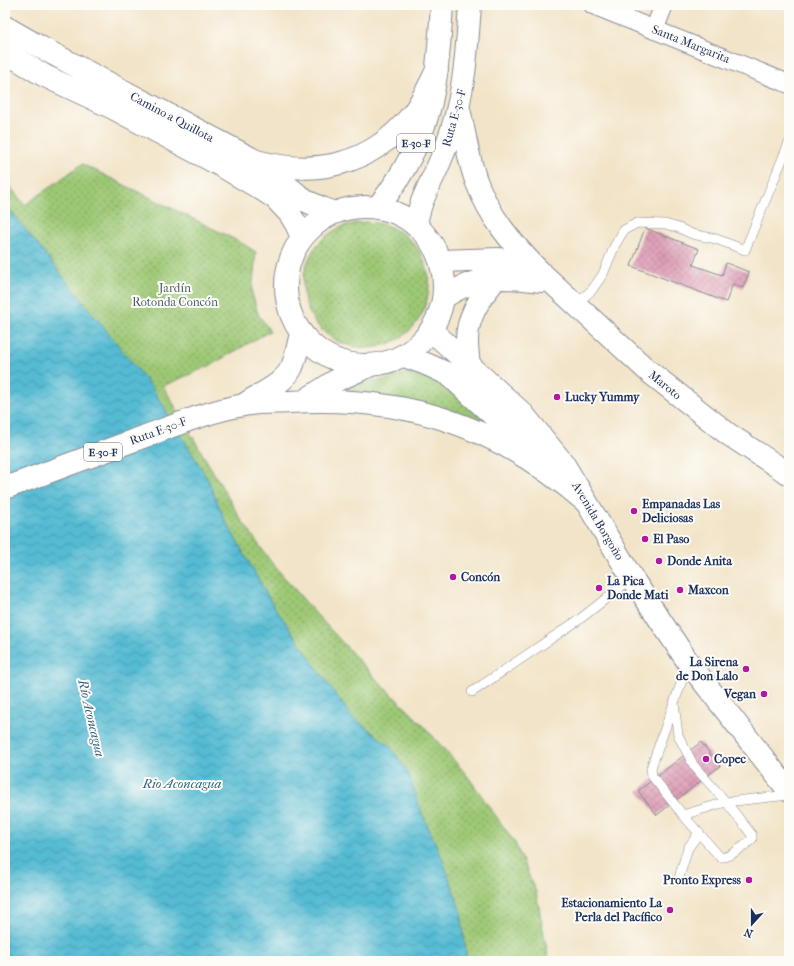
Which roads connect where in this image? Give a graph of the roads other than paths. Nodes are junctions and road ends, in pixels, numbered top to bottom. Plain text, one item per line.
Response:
1 (442, 5) edge
2 (470, 5) edge
3 (593, 5) edge
4 (664, 5) edge
5 (5, 27) edge
6 (654, 30) junction
7 (5, 52) edge
8 (437, 70) junction
9 (789, 84) edge
10 (459, 107) junction
11 (789, 143) edge
12 (256, 161) junction
13 (377, 208) junction
14 (335, 212) junction
15 (416, 226) junction
16 (302, 238) junction
17 (441, 261) junction
18 (543, 275) junction
19 (498, 277) junction
20 (444, 298) junction
21 (576, 304) junction
22 (432, 331) junction
23 (301, 334) junction
24 (404, 356) junction
25 (469, 365) junction
26 (369, 366) junction
27 (304, 401) junction
28 (244, 404) junction
29 (563, 463) junction
30 (789, 474) edge
31 (5, 488) edge
32 (586, 502) junction
33 (632, 578) junction
34 (688, 662) junction
35 (472, 692) dead end
36 (674, 703) junction
37 (789, 791) edge
38 (789, 795) edge
39 (726, 802) junction
40 (683, 815) junction
41 (699, 833) junction
42 (678, 881) dead end

1 - 8 main road, E-30-F
2 - 10 main road, Ruta E-30-F / E-30-F
3 - 6 street, Santa Margarita
4 - 6 street
5 - 12 main road, Camino a Quillota
6 - 9 street, Santa Margarita
7 - 16 main road, Camino a Quillota
8 - 12 main road
8 - 13 main road, E-30-F
10 - 15 main road, Ruta E-30-F / E-30-F
10 - 18 main road
11 - 21 lane
12 - 14 main road, Camino a Quillota
13 - 14 main road, E-30-F
13 - 15 main road, E-30-F
14 - 16 main road, E-30-F
15 - 17 main road, E-30-F
16 - 23 main road, E-30-F
17 - 18 main road, Maroto
17 - 20 main road, E-30-F
18 - 19 main road
18 - 21 main road, Maroto
19 - 20 main road
19 - 25 main road
20 - 22 main road, E-30-F
21 - 30 main road, Maroto
22 - 24 main road, E-30-F
22 - 25 main road, Avenida Borgoño
23 - 26 main road, E-30-F
23 - 28 main road, Ruta E-30-F / E-30-F
24 - 26 main road, E-30-F
24 - 29 main road, Avenida Borgoño
25 - 29 main road, Avenida Borgoño
26 - 27 main road, Ruta E-30-F / E-30-F
27 - 28 main road, Ruta E-30-F / E-30-F
27 - 32 main road
28 - 31 main road, Ruta E-30-F / E-30-F
29 - 32 main road, Avenida Borgoño
32 - 33 main road, Avenida Borgoño
33 - 34 main road, Avenida Borgoño
33 - 35 lane
34 - 36 lane
34 - 37 main road, Avenida Borgoño
36 - 39 lane
36 - 40 lane
38 - 39 lane
39 - 40 lane
39 - 41 lane
40 - 41 lane
41 - 42 lane

